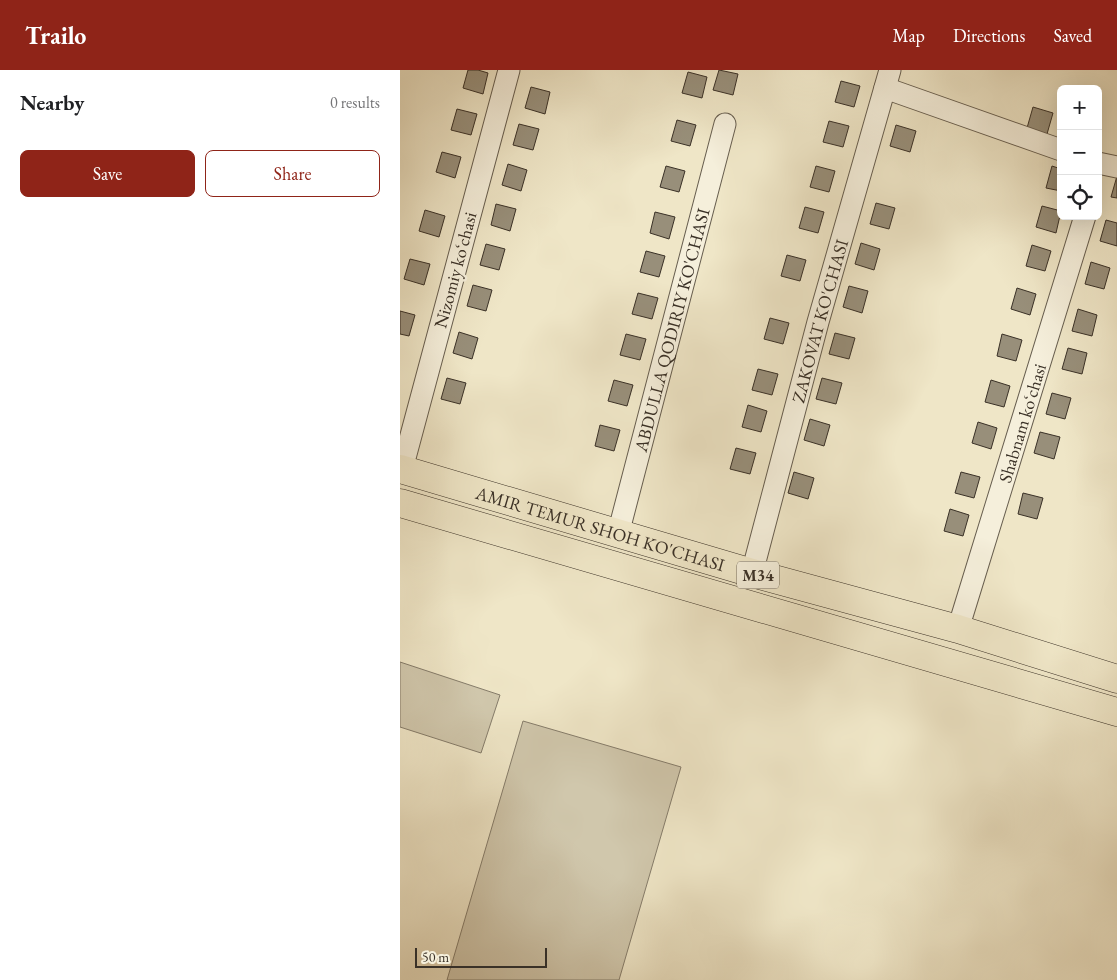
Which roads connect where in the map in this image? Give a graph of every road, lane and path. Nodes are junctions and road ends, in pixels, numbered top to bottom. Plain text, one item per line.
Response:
1 (509, 70) edge
2 (887, 79) edge
3 (725, 124) dead end
4 (1057, 148) edge
5 (1084, 220) edge
6 (401, 469) edge
7 (400, 503) edge
8 (618, 534) junction
9 (752, 573) junction
10 (958, 629) junction
11 (1117, 679) edge
12 (1117, 712) edge

1 - 6 street, Nizomiy koʻchasi
2 - 4 street
2 - 9 street, ZAKOVAT KO'CHASI
3 - 8 street, ABDULLA QODIRIY KO'CHASI
5 - 10 street, Shabnam koʻchasi
6 - 8 highway, AMIR TEMUR SHOH KO'CHASI / M34
7 - 12 highway, AMIR TEMUR SHOH KO'CHASI / M34
8 - 9 highway, AMIR TEMUR SHOH KO'CHASI / M34
9 - 10 highway, AMIR TEMUR SHOH KO'CHASI / M34
10 - 11 highway, AMIR TEMUR SHOH KO'CHASI / M34

